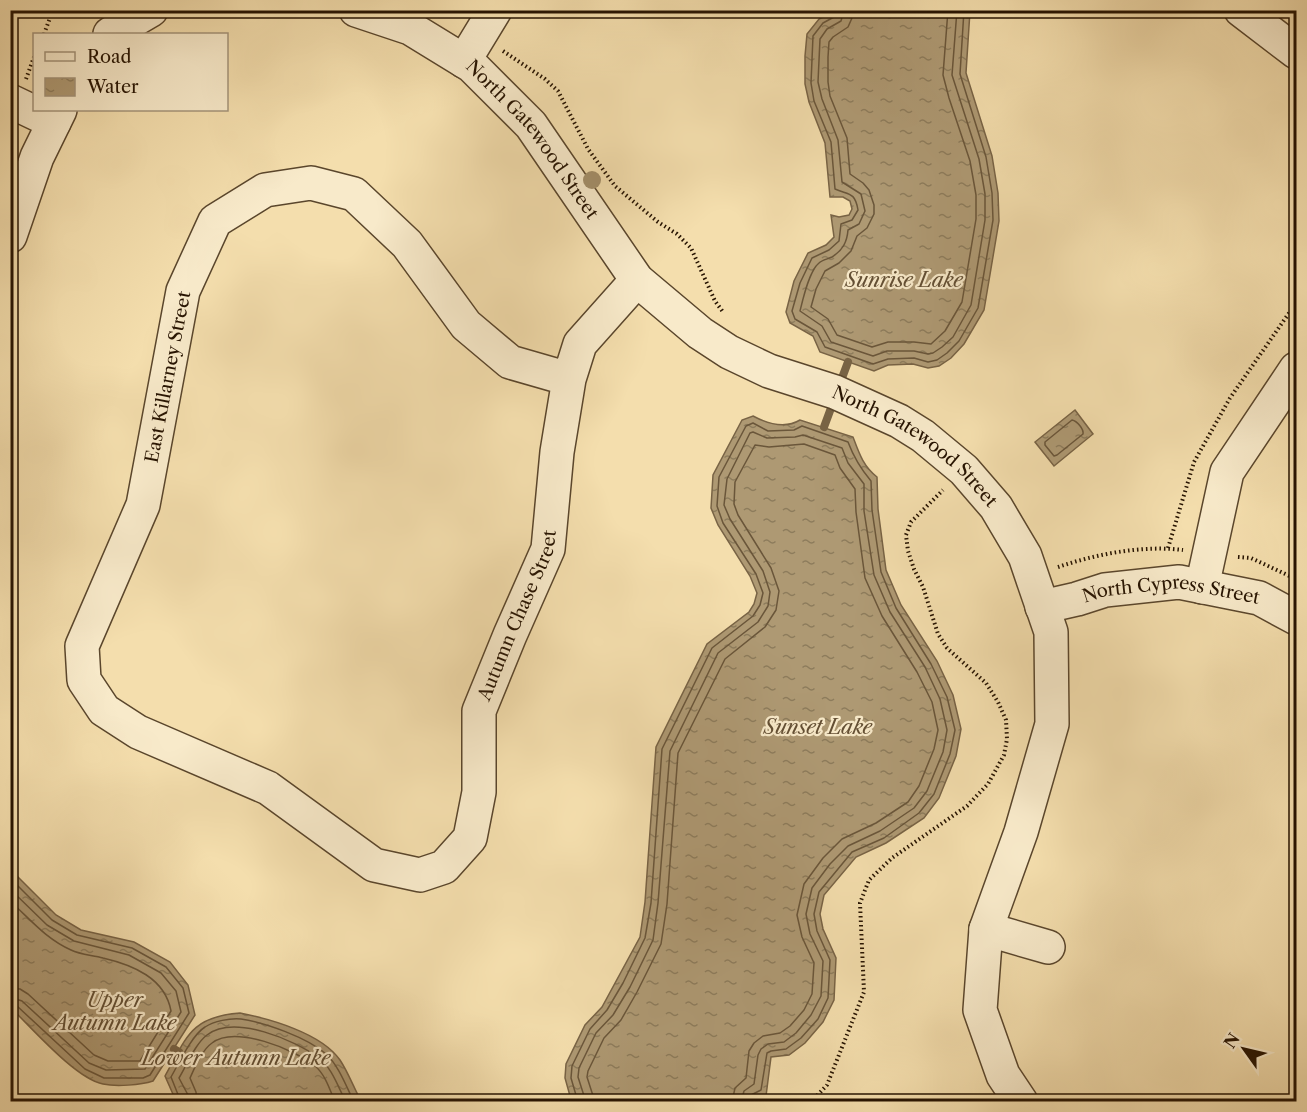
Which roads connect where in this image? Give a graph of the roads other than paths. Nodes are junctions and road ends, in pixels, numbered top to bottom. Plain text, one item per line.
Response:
1 (151, 10) edge
2 (356, 10) edge
3 (1241, 10) edge
4 (112, 33) edge
5 (480, 36) edge
6 (1296, 52) edge
7 (10, 101) edge
8 (33, 108) edge
9 (41, 111) edge
10 (57, 116) edge
11 (10, 236) edge
12 (637, 280) junction
13 (1296, 369) edge
14 (569, 379) junction
15 (1202, 587) junction
16 (1042, 607) junction
17 (1296, 618) edge
18 (84, 680) joint
19 (986, 929) junction
20 (1048, 947) dead end
21 (1021, 1101) edge

1 - 4 street
2 - 5 street, North Gatewood Street
3 - 6 street
5 - 12 street, North Gatewood Street
7 - 8 street
9 - 10 street
10 - 11 street
12 - 14 street, Autumn Chase Street
12 - 16 street, North Gatewood Street
13 - 15 street
14 - 18 street, East Killarney Street
14 - 18 street, Autumn Chase Street
15 - 16 street, North Cypress Street
15 - 17 street, North Cypress Street
16 - 19 street, North Gatewood Street
19 - 20 street
19 - 21 street, North Gatewood Street

